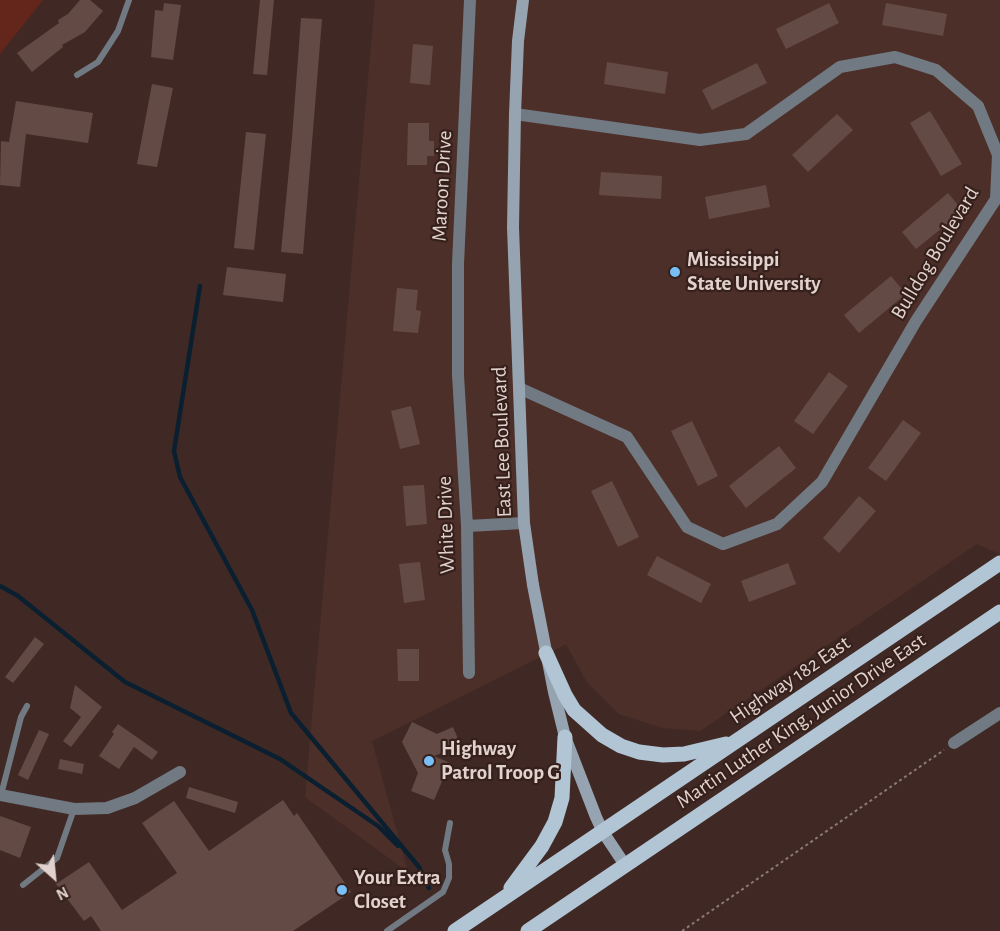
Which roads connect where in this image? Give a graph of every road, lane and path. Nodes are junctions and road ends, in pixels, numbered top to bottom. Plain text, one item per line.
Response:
1 (129, 0) edge
2 (470, 0) edge
3 (523, 0) edge
4 (77, 75) dead end
5 (515, 114) junction
6 (458, 375) joint
7 (519, 388) junction
8 (524, 523) junction
9 (467, 526) junction
10 (1000, 563) edge
11 (1000, 612) edge
12 (546, 653) junction
13 (469, 673) dead end
14 (27, 706) dead end
15 (1000, 712) edge
16 (566, 737) junction
17 (734, 742) junction
18 (954, 743) joint
19 (180, 772) dead end
20 (0, 795) edge
21 (74, 809) junction
22 (450, 823) dead end
23 (603, 832) junction
24 (625, 865) junction
25 (23, 885) dead end
26 (500, 901) junction
27 (387, 931) edge
28 (455, 931) edge
29 (528, 931) edge
30 (682, 931) edge

1 - 4 lane
2 - 6 street, Maroon Drive
3 - 5 street, East Lee Boulevard
5 - 7 street, East Lee Boulevard
5 - 7 street, Bulldog Boulevard
6 - 9 street, White Drive
7 - 8 street, East Lee Boulevard
8 - 9 street
8 - 12 street, East Lee Boulevard
9 - 13 street, White Drive
10 - 17 main road, Highway 182 East
11 - 24 main road, Martin Luther King, Junior Drive East
12 - 16 street, East Lee Boulevard
12 - 17 main road
14 - 20 lane
15 - 18 street
16 - 23 street, East Lee Boulevard
16 - 26 main road
17 - 23 main road, Highway 182 East
18 - 30 path
19 - 21 street
20 - 21 street
21 - 25 lane
22 - 27 lane
23 - 24 street, East Lee Boulevard
23 - 26 main road, Highway 182 East
24 - 29 main road, Martin Luther King, Junior Drive East
26 - 28 main road, Highway 182 East

